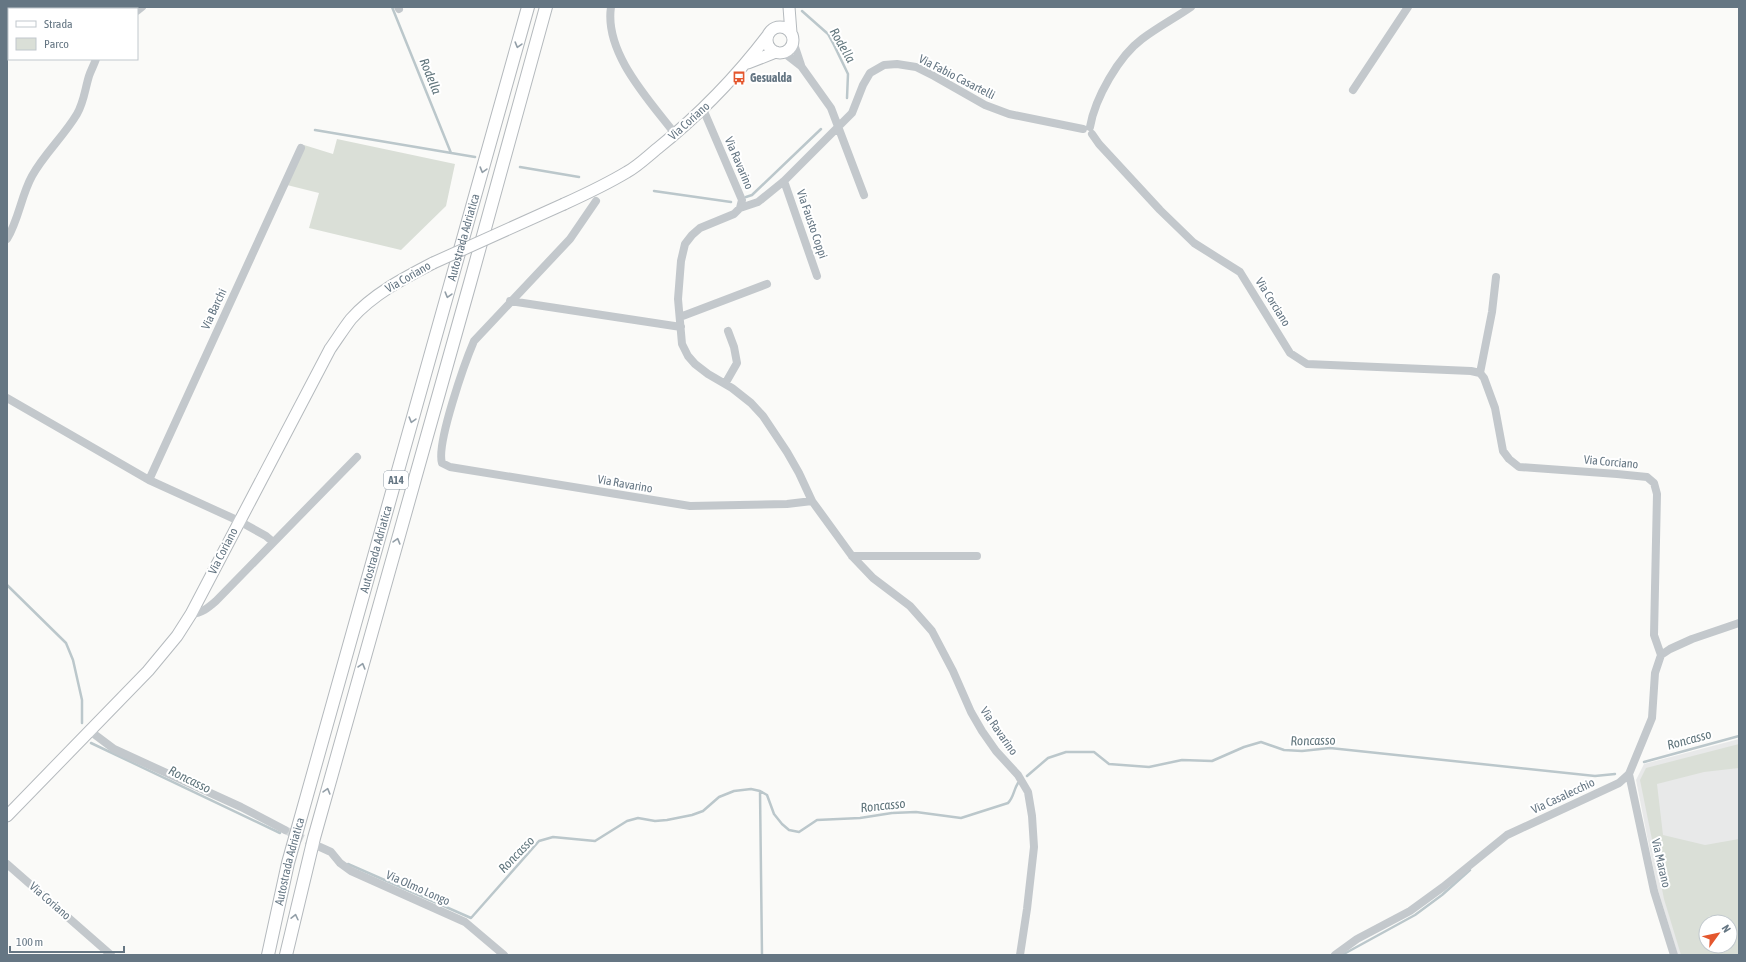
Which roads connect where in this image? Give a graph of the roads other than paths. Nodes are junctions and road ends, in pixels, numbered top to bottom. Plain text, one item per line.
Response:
1 (528, 7) edge
2 (546, 7) edge
3 (611, 7) edge
4 (789, 7) edge
5 (1191, 7) edge
6 (1408, 7) edge
7 (777, 28) junction
8 (768, 35) junction
9 (792, 37) junction
10 (779, 52) junction
11 (96, 60) edge
12 (747, 63) junction
13 (801, 66) junction
14 (1353, 90) dead end
15 (703, 109) junction
16 (839, 126) junction
17 (1088, 130) junction
18 (675, 134) junction
19 (301, 148) dead end
20 (784, 181) junction
21 (864, 195) dead end
22 (596, 201) dead end
23 (740, 208) junction
24 (7, 239) edge
25 (817, 276) dead end
26 (1496, 277) dead end
27 (767, 284) dead end
28 (510, 301) junction
29 (680, 317) junction
30 (681, 327) junction
31 (728, 331) dead end
32 (1480, 373) junction
33 (725, 384) junction
34 (7, 398) edge
35 (357, 457) dead end
36 (149, 480) junction
37 (812, 501) junction
38 (239, 521) junction
39 (273, 542) junction
40 (852, 556) junction
41 (977, 556) dead end
42 (191, 614) junction
43 (1739, 623) edge
44 (1661, 656) junction
45 (90, 731) junction
46 (1629, 774) junction
47 (7, 816) edge
48 (285, 830) tunnel mouth
49 (320, 846) tunnel mouth
50 (7, 864) edge
51 (110, 955) edge
52 (268, 955) edge
53 (286, 955) edge
54 (504, 955) edge
55 (1020, 955) edge
56 (1334, 955) edge
57 (1674, 955) edge

1 -> 52 highway, Autostrada Adriatica / A14
53 -> 2 highway, Autostrada Adriatica / A14
3 - 18 street
4 - 7 main road
4 - 9 main road
5 - 17 street
6 - 14 street
7 - 8 main road
7 - 9 main road
8 - 10 main road
8 - 12 main road, Via Coriano
9 - 10 main road
9 - 13 street
10 - 12 main road, Via Coriano
10 - 13 street
11 - 24 street
12 - 15 main road, Via Coriano
13 - 16 street
15 - 18 main road, Via Coriano
15 - 23 street, Via Ravarino
16 - 17 street, Via Fabio Casartelli
16 - 20 street, Via Fabio Casartelli
16 - 21 street
17 - 32 street, Via Corciano
18 - 38 main road, Via Coriano, bridge
19 - 36 street, Via Barchi
20 - 23 street, Via Fabio Casartelli
20 - 25 street, Via Fausto Coppi
22 - 28 street
23 - 29 street, Via Ravarino
26 - 32 street
27 - 29 street
28 - 30 street
28 - 37 street, Via Ravarino
29 - 30 street, Via Ravarino
30 - 33 street, Via Ravarino
31 - 33 street
32 - 44 street, Via Corciano
33 - 37 street, Via Ravarino
34 - 36 street
35 - 39 street, Via Coriano
36 - 38 street
37 - 40 street, Via Ravarino
38 - 39 street
38 - 42 main road, Via Coriano
39 - 42 street, Via Coriano
40 - 41 street
40 - 55 street, Via Ravarino
42 - 45 main road, Via Coriano
43 - 44 street
44 - 46 street
45 - 47 main road, Via Coriano
45 - 48 street
46 - 56 street, Via Casalecchio
46 - 57 street, Via Marano
49 - 54 street, Via Olmo Longo
50 - 51 street, Via Coriano

